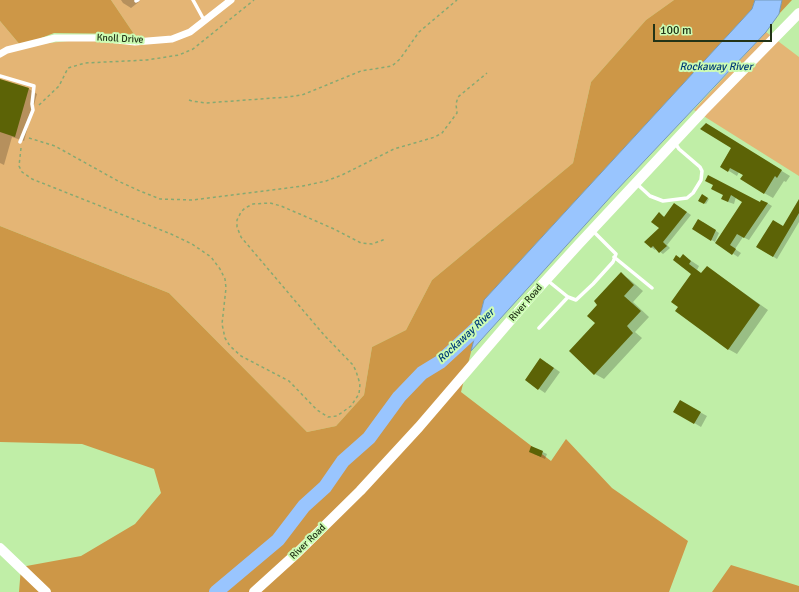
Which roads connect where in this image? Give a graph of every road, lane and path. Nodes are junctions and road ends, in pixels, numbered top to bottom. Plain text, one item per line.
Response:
1 (193, 0) edge
2 (231, 0) edge
3 (254, 0) edge
4 (457, 0) edge
5 (797, 19) edge
6 (204, 21) junction
7 (0, 54) edge
8 (487, 73) dead end
9 (0, 76) edge
10 (189, 100) dead end
11 (33, 110) junction
12 (24, 134) junction
13 (20, 142) joint
14 (675, 142) junction
15 (636, 184) junction
16 (592, 230) junction
17 (385, 237) dead end
18 (614, 257) junction
19 (547, 280) junction
20 (652, 288) dead end
21 (568, 298) junction
22 (539, 328) dead end
23 (0, 548) edge
24 (46, 592) edge
25 (254, 592) edge

1 - 6 lane
2 - 6 street, Knoll Drive
3 - 11 path
4 - 10 path
5 - 14 street, River Road
6 - 7 street, Knoll Drive
8 - 12 path
9 - 11 lane
11 - 12 lane
12 - 13 lane
13 - 17 path
14 - 15 street, River Road
14 - 15 lane
15 - 16 street, River Road
16 - 18 lane
16 - 19 street, River Road
18 - 20 lane
18 - 21 lane
19 - 21 lane
19 - 25 street, River Road
21 - 22 lane
23 - 24 street

